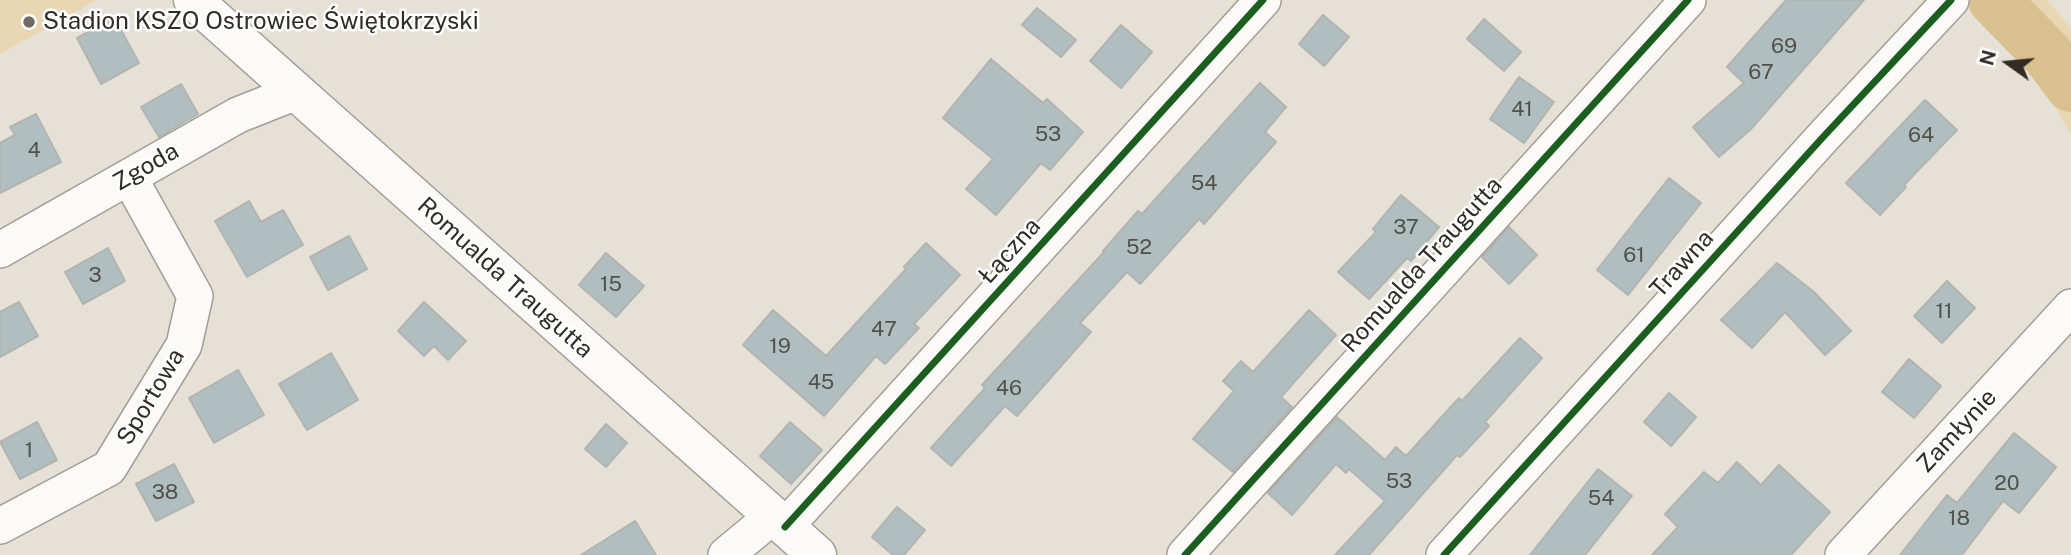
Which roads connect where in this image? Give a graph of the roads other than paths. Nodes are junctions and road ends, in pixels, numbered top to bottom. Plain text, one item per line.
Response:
1 (193, 0) edge
2 (1263, 0) edge
3 (1688, 0) edge
4 (1948, 3) edge
5 (296, 92) junction
6 (129, 177) junction
7 (0, 250) edge
8 (2071, 307) edge
9 (779, 522) junction
10 (0, 526) edge
11 (726, 555) edge
12 (817, 555) edge
13 (1185, 555) edge
14 (1444, 555) edge
15 (1843, 555) edge

1 - 5 main road, Romualda Traugutta
2 - 9 street, Łączna
3 - 13 street, Romualda Traugutta
4 - 14 street, Trawna
5 - 6 street, Zgoda
5 - 9 main road, Romualda Traugutta
6 - 7 street, Zgoda
6 - 10 street, Sportowa
8 - 15 street, Zamłynie
9 - 11 street, Łączna
9 - 12 main road, Romualda Traugutta

